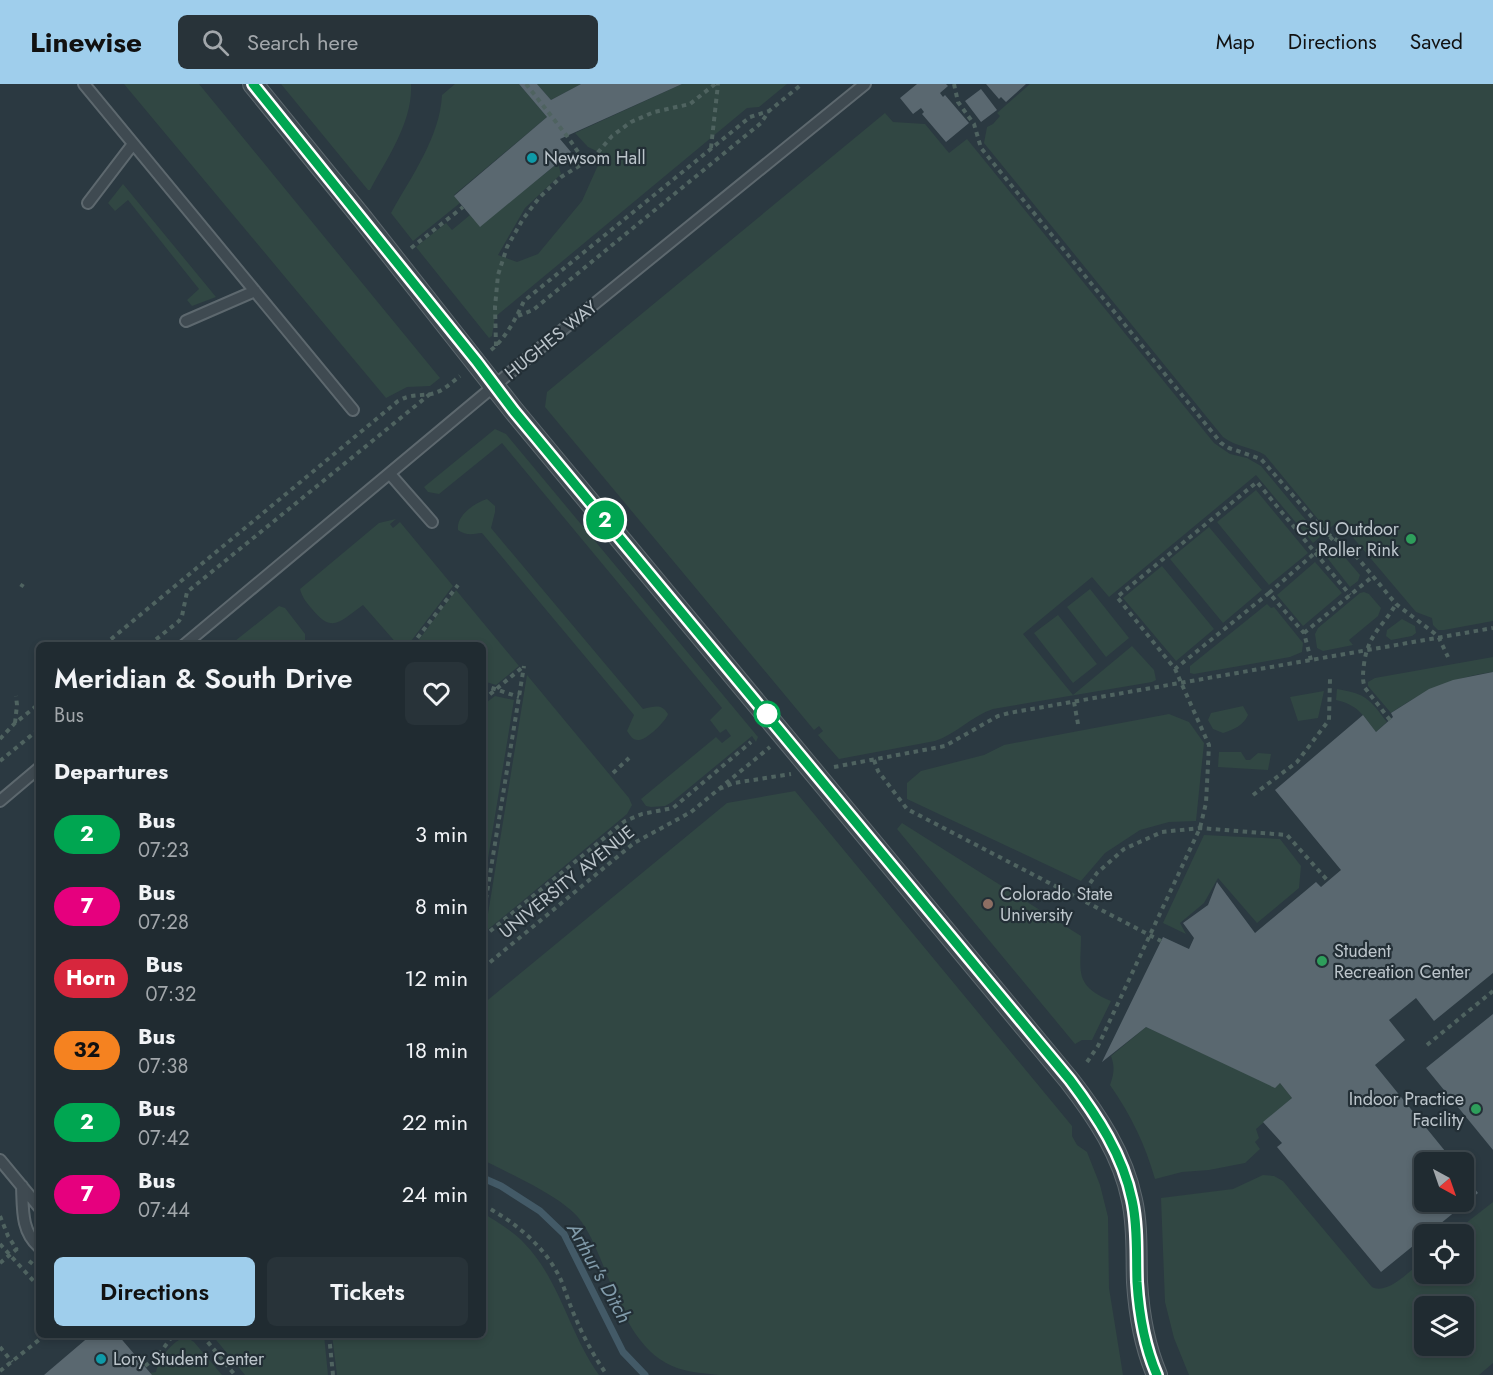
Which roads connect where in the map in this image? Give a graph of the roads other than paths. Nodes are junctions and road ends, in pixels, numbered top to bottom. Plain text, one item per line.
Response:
1 (84, 84) edge
2 (253, 84) edge
3 (865, 84) edge
4 (133, 144) junction
5 (88, 203) dead end
6 (255, 291) junction
7 (186, 321) dead end
8 (495, 386) junction
9 (353, 410) dead end
10 (390, 474) junction
11 (432, 522) dead end
12 (188, 642) edge
13 (36, 771) edge
14 (0, 801) edge
15 (0, 1160) edge
16 (22, 1186) junction
17 (36, 1203) edge
18 (36, 1244) edge
19 (1157, 1375) edge

1 - 4 lane
2 - 8 street
3 - 8 lane, HUGHES WAY
4 - 5 lane
4 - 6 lane
6 - 7 lane
6 - 9 lane
8 - 10 lane, HUGHES WAY
8 - 19 street
10 - 11 lane
10 - 12 lane, HUGHES WAY
13 - 14 lane
15 - 16 lane
16 - 17 lane
16 - 18 lane

